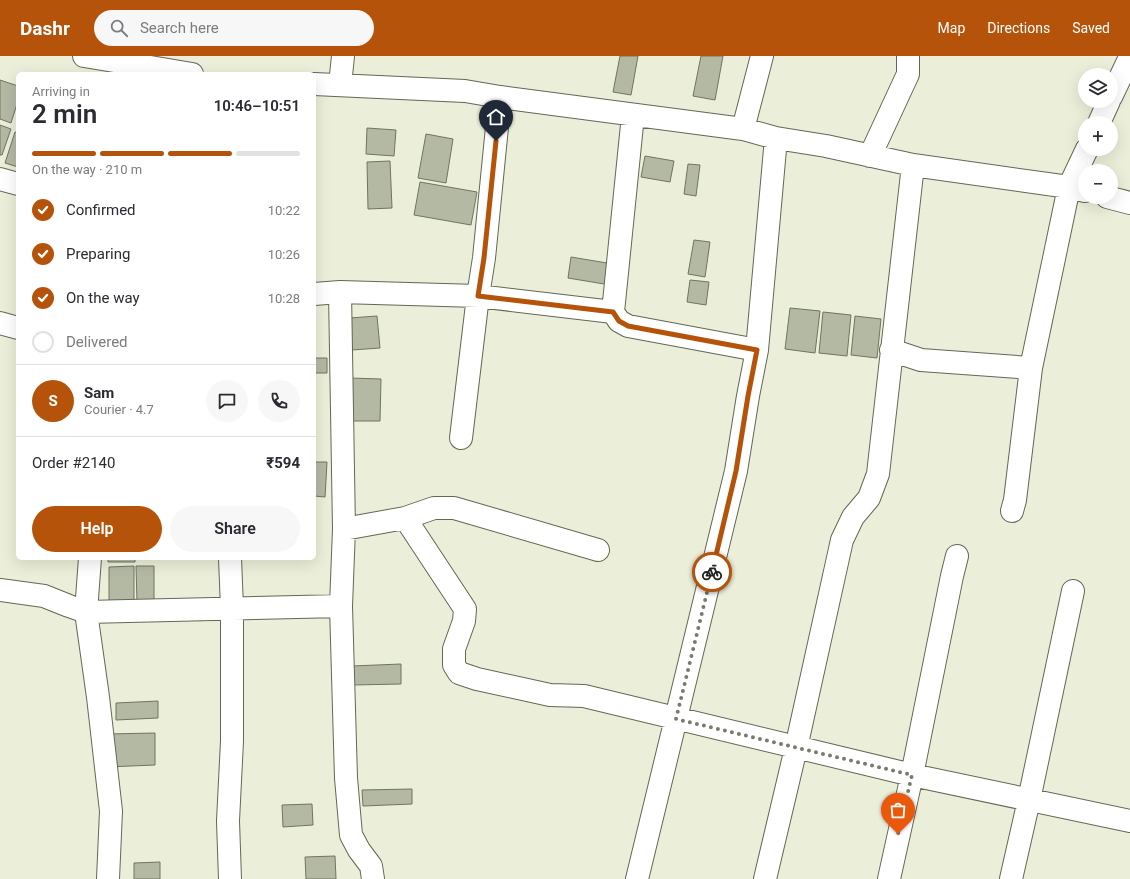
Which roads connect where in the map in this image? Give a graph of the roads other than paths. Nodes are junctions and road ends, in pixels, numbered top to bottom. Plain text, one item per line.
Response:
1 (84, 56) edge
2 (343, 56) edge
3 (762, 56) edge
4 (908, 56) edge
5 (1130, 57) edge
6 (180, 72) edge
7 (1118, 82) edge
8 (316, 84) edge
9 (340, 85) junction
10 (500, 97) junction
11 (633, 115) junction
12 (743, 129) junction
13 (776, 138) junction
14 (870, 156) junction
15 (1085, 156) edge
16 (913, 165) junction
17 (0, 179) edge
18 (16, 183) edge
19 (1077, 189) edge
20 (1118, 200) edge
21 (1130, 203) edge
22 (340, 292) junction
23 (316, 294) edge
24 (478, 296) junction
25 (613, 312) junction
26 (0, 324) edge
27 (16, 328) edge
28 (757, 350) junction
29 (891, 350) junction
30 (1030, 368) junction
31 (461, 438) dead end
32 (1012, 511) dead end
33 (405, 518) junction
34 (344, 529) junction
35 (598, 550) dead end
36 (958, 556) dead end
37 (90, 560) edge
38 (230, 560) edge
39 (0, 590) edge
40 (1073, 591) dead end
41 (341, 606) junction
42 (232, 608) junction
43 (86, 612) junction
44 (676, 719) junction
45 (796, 748) junction
46 (912, 775) junction
47 (1029, 800) junction
48 (1130, 821) edge
49 (108, 879) edge
50 (230, 879) edge
51 (373, 879) edge
52 (637, 879) edge
53 (765, 879) edge
54 (888, 879) edge
55 (1011, 879) edge

1 - 6 street
2 - 9 street
3 - 12 street
4 - 14 street
5 - 7 street
8 - 9 street
9 - 10 street
10 - 11 street
10 - 24 street
11 - 12 street
11 - 25 street
12 - 13 street
13 - 14 street
13 - 28 street
14 - 16 street
15 - 19 street
16 - 19 street
16 - 29 street
17 - 18 street
19 - 30 street
20 - 21 street
22 - 23 street
22 - 24 street
22 - 34 street
24 - 25 street
24 - 31 street
25 - 28 street
26 - 27 street
28 - 44 street
29 - 30 street
29 - 45 street
30 - 32 street
33 - 34 street
33 - 35 street
33 - 44 street
34 - 41 street
36 - 46 street
37 - 43 street
38 - 42 street
39 - 43 street
40 - 47 street
41 - 42 street
41 - 51 street
42 - 43 street
42 - 50 street
43 - 49 street
44 - 45 street
44 - 52 street
45 - 46 street
45 - 53 street
46 - 47 street
46 - 54 street
47 - 48 street
47 - 55 street

